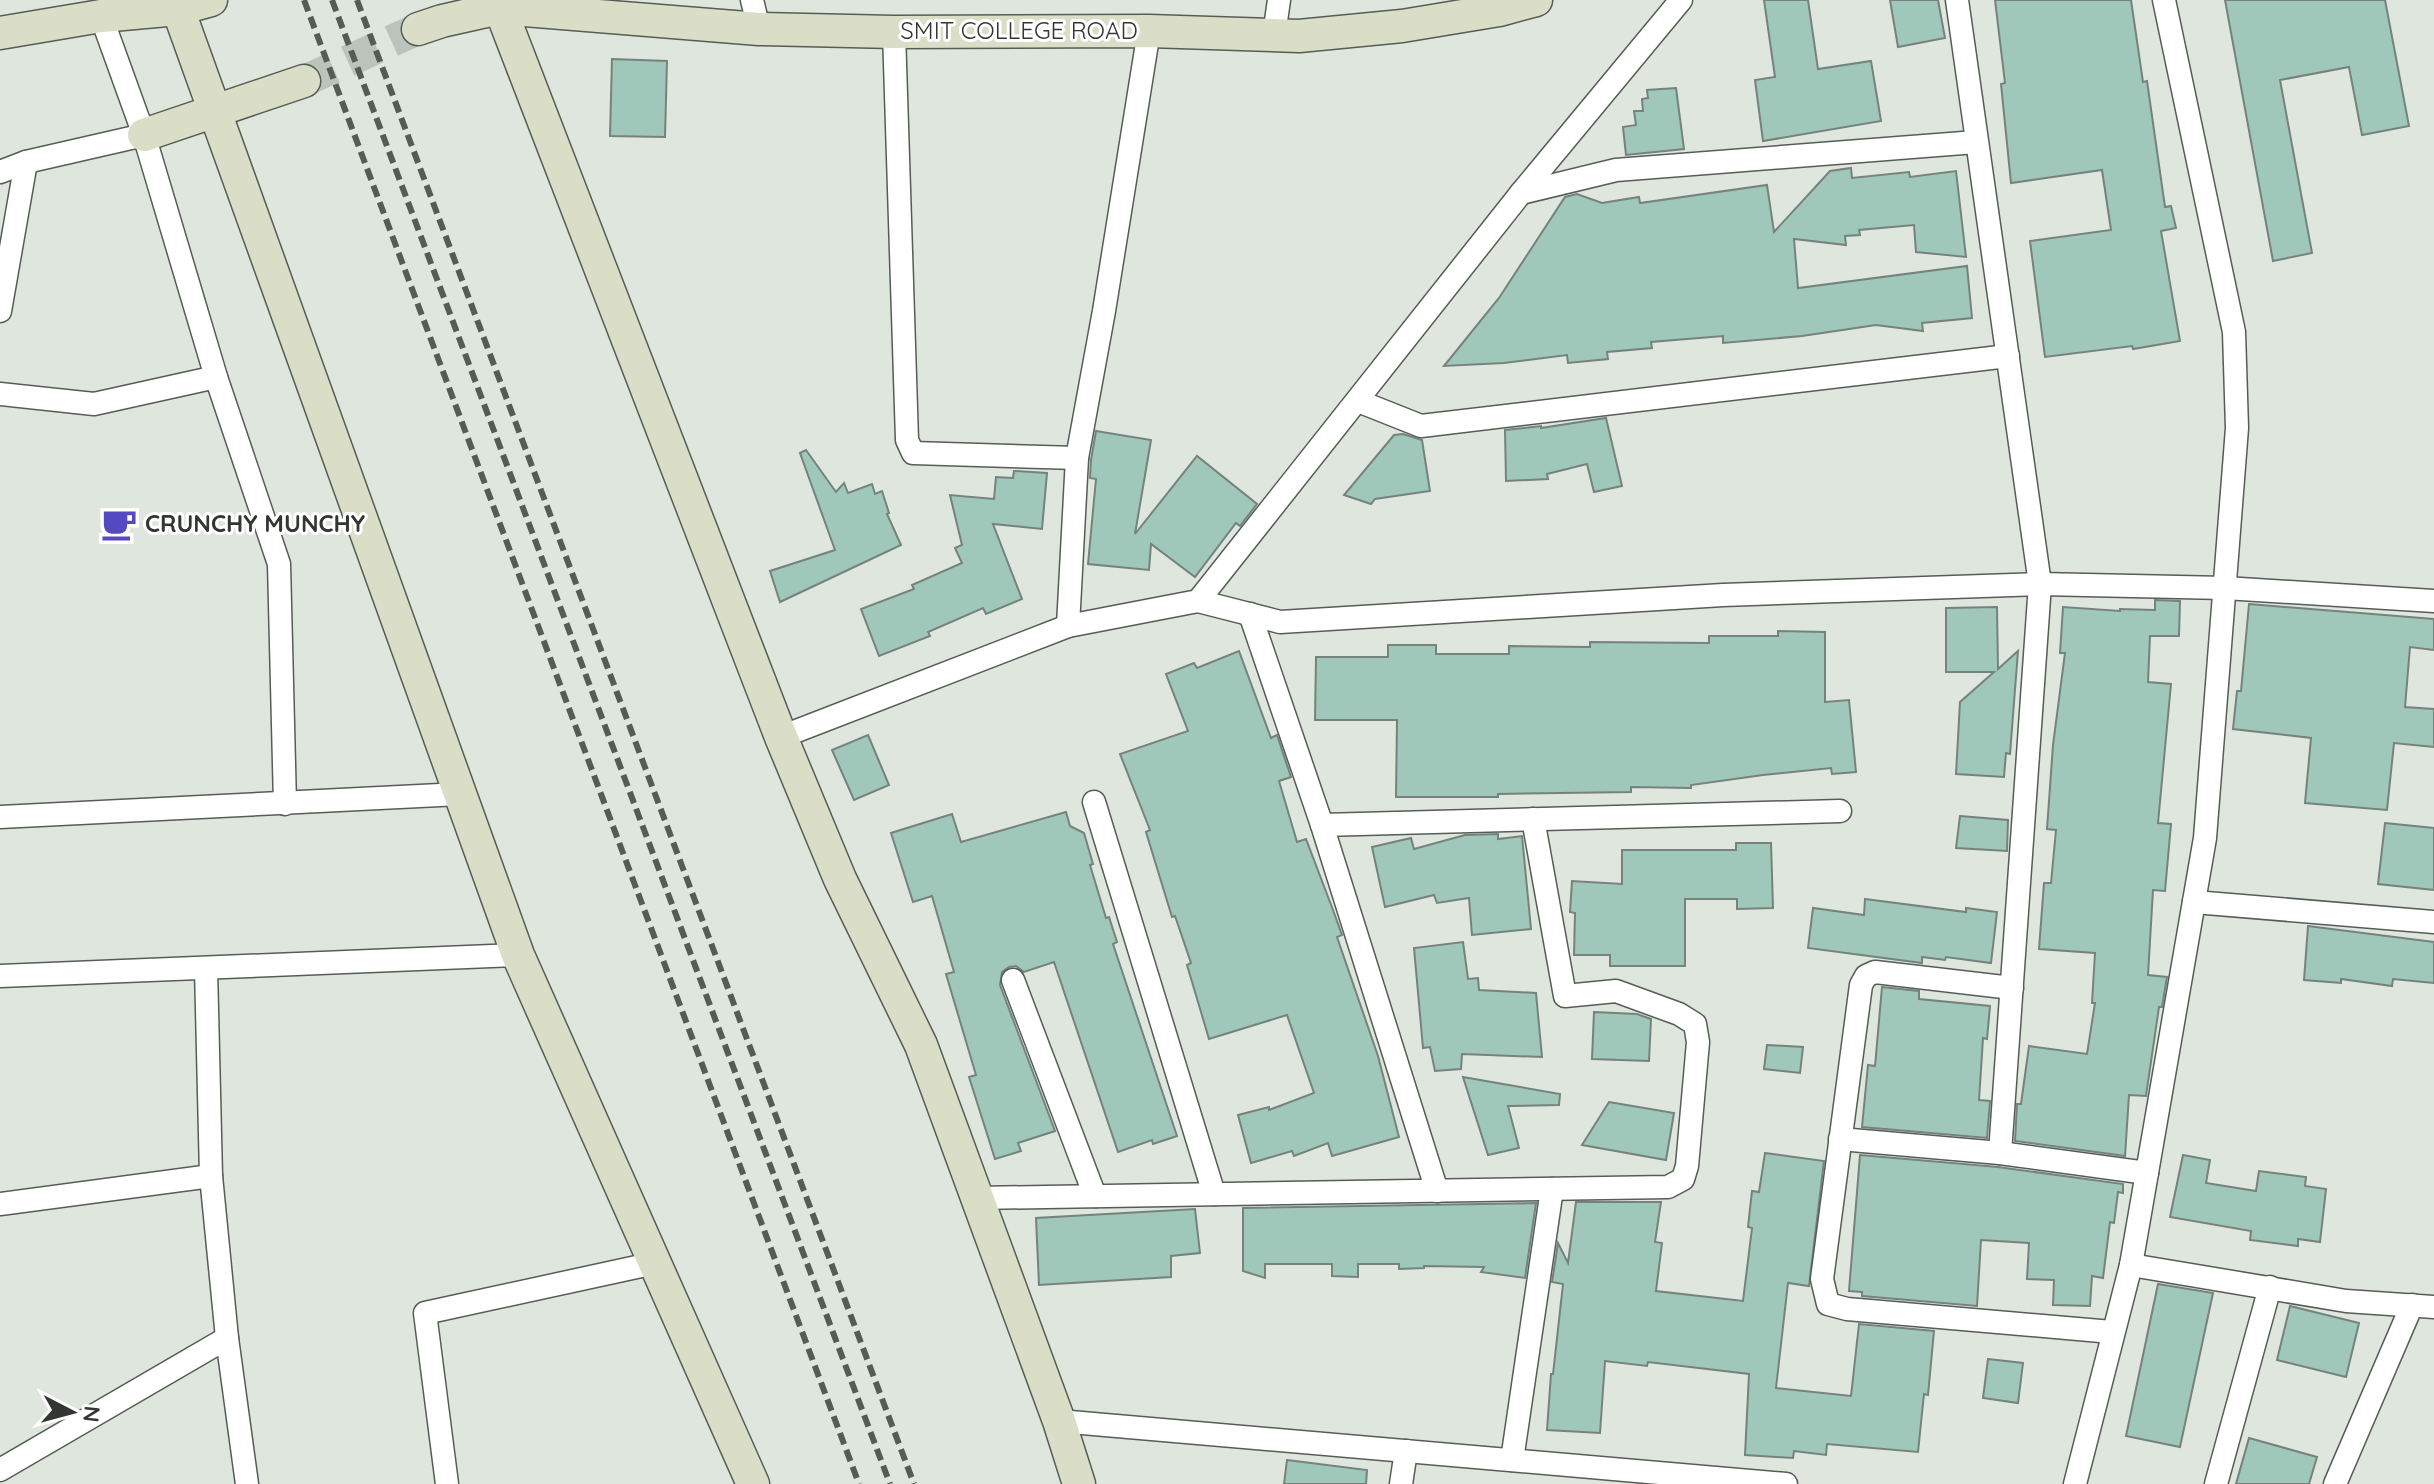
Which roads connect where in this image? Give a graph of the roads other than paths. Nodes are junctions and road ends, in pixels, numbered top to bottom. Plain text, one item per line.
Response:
1 (211, 0) edge
2 (1279, 0) edge
3 (1536, 0) edge
4 (1681, 0) edge
5 (1957, 0) edge
6 (2164, 0) edge
7 (175, 4) edge
8 (498, 4) edge
9 (1463, 8) edge
10 (755, 14) edge
11 (101, 16) junction
12 (418, 29) tunnel mouth
13 (1149, 31) junction
14 (894, 32) junction
15 (0, 33) edge
16 (1274, 35) junction
17 (304, 81) tunnel mouth
18 (215, 113) junction
19 (144, 135) junction
20 (1976, 142) junction
21 (26, 162) junction
22 (0, 172) edge
23 (1521, 193) junction
24 (0, 311) edge
25 (2008, 356) junction
26 (216, 377) junction
27 (0, 394) edge
28 (1358, 401) junction
29 (1077, 458) junction
30 (2040, 584) junction
31 (2225, 588) junction
32 (1198, 601) junction
33 (2434, 601) edge
34 (1250, 614) junction
35 (1068, 626) junction
36 (781, 737) junction
37 (460, 794) junction
38 (1094, 802) dead end
39 (285, 804) junction
40 (1840, 811) dead end
41 (0, 817) edge
42 (1533, 819) junction
43 (1322, 825) junction
44 (2194, 902) junction
45 (2434, 922) edge
46 (518, 955) junction
47 (206, 968) junction
48 (0, 976) edge
49 (1013, 980) dead end
50 (2012, 988) junction
51 (1840, 1139) junction
52 (2000, 1153) junction
53 (2147, 1173) junction
54 (211, 1176) junction
55 (1552, 1189) junction
56 (1437, 1191) junction
57 (1214, 1194) junction
58 (1095, 1196) junction
59 (977, 1198) junction
60 (0, 1204) edge
61 (655, 1263) junction
62 (2131, 1265) junction
63 (2270, 1287) junction
64 (2423, 1306) edge
65 (2112, 1332) junction
66 (227, 1338) junction
67 (1059, 1421) junction
68 (1406, 1451) junction
69 (1512, 1460) junction
70 (0, 1470) edge
71 (247, 1484) edge
72 (447, 1484) edge
73 (753, 1484) edge
74 (1079, 1484) edge
75 (1401, 1484) edge
76 (1786, 1484) edge
77 (2075, 1484) edge
78 (2216, 1484) edge
79 (2335, 1484) edge

1 - 7 main road
2 - 16 street
3 - 9 main road, SMIT COLLEGE ROAD
4 - 23 street
5 - 20 street
6 - 31 street
7 - 11 main road
7 - 18 main road
8 - 10 main road, SMIT COLLEGE ROAD
8 - 12 main road, SMIT COLLEGE ROAD
8 - 36 main road
9 - 16 main road, SMIT COLLEGE ROAD
10 - 14 main road, SMIT COLLEGE ROAD
11 - 15 main road
11 - 19 street
13 - 14 main road, SMIT COLLEGE ROAD
13 - 16 main road, SMIT COLLEGE ROAD
13 - 29 street
14 - 29 street
17 - 18 main road
18 - 19 main road
18 - 37 main road
19 - 21 street
19 - 26 street
20 - 23 street
20 - 25 street
21 - 22 street
21 - 24 street
23 - 28 street
25 - 28 street
25 - 30 street
26 - 27 street
26 - 39 street
28 - 32 street
29 - 35 street
30 - 31 street
30 - 34 street
30 - 50 street
31 - 33 street
31 - 44 street
32 - 34 street
32 - 35 street
34 - 43 street
35 - 36 street
36 - 59 main road
37 - 39 street
37 - 46 main road
38 - 57 street
39 - 41 street
40 - 42 street
42 - 43 street
42 - 55 street
43 - 56 street
44 - 45 street
44 - 53 street
46 - 47 street
46 - 61 main road
47 - 48 street
47 - 54 street
49 - 58 street
50 - 51 street
50 - 52 street
51 - 52 street
51 - 65 street
52 - 53 street
53 - 62 street
54 - 60 street
54 - 66 street
55 - 56 street
55 - 69 street
56 - 57 street
57 - 58 street
58 - 59 street
59 - 67 main road
61 - 72 street
61 - 73 main road
62 - 63 street
62 - 65 street
63 - 64 street
63 - 78 street
64 - 79 street
65 - 77 street
66 - 70 street
66 - 71 street
67 - 68 street
67 - 74 main road
68 - 69 street
68 - 75 street
69 - 76 street

